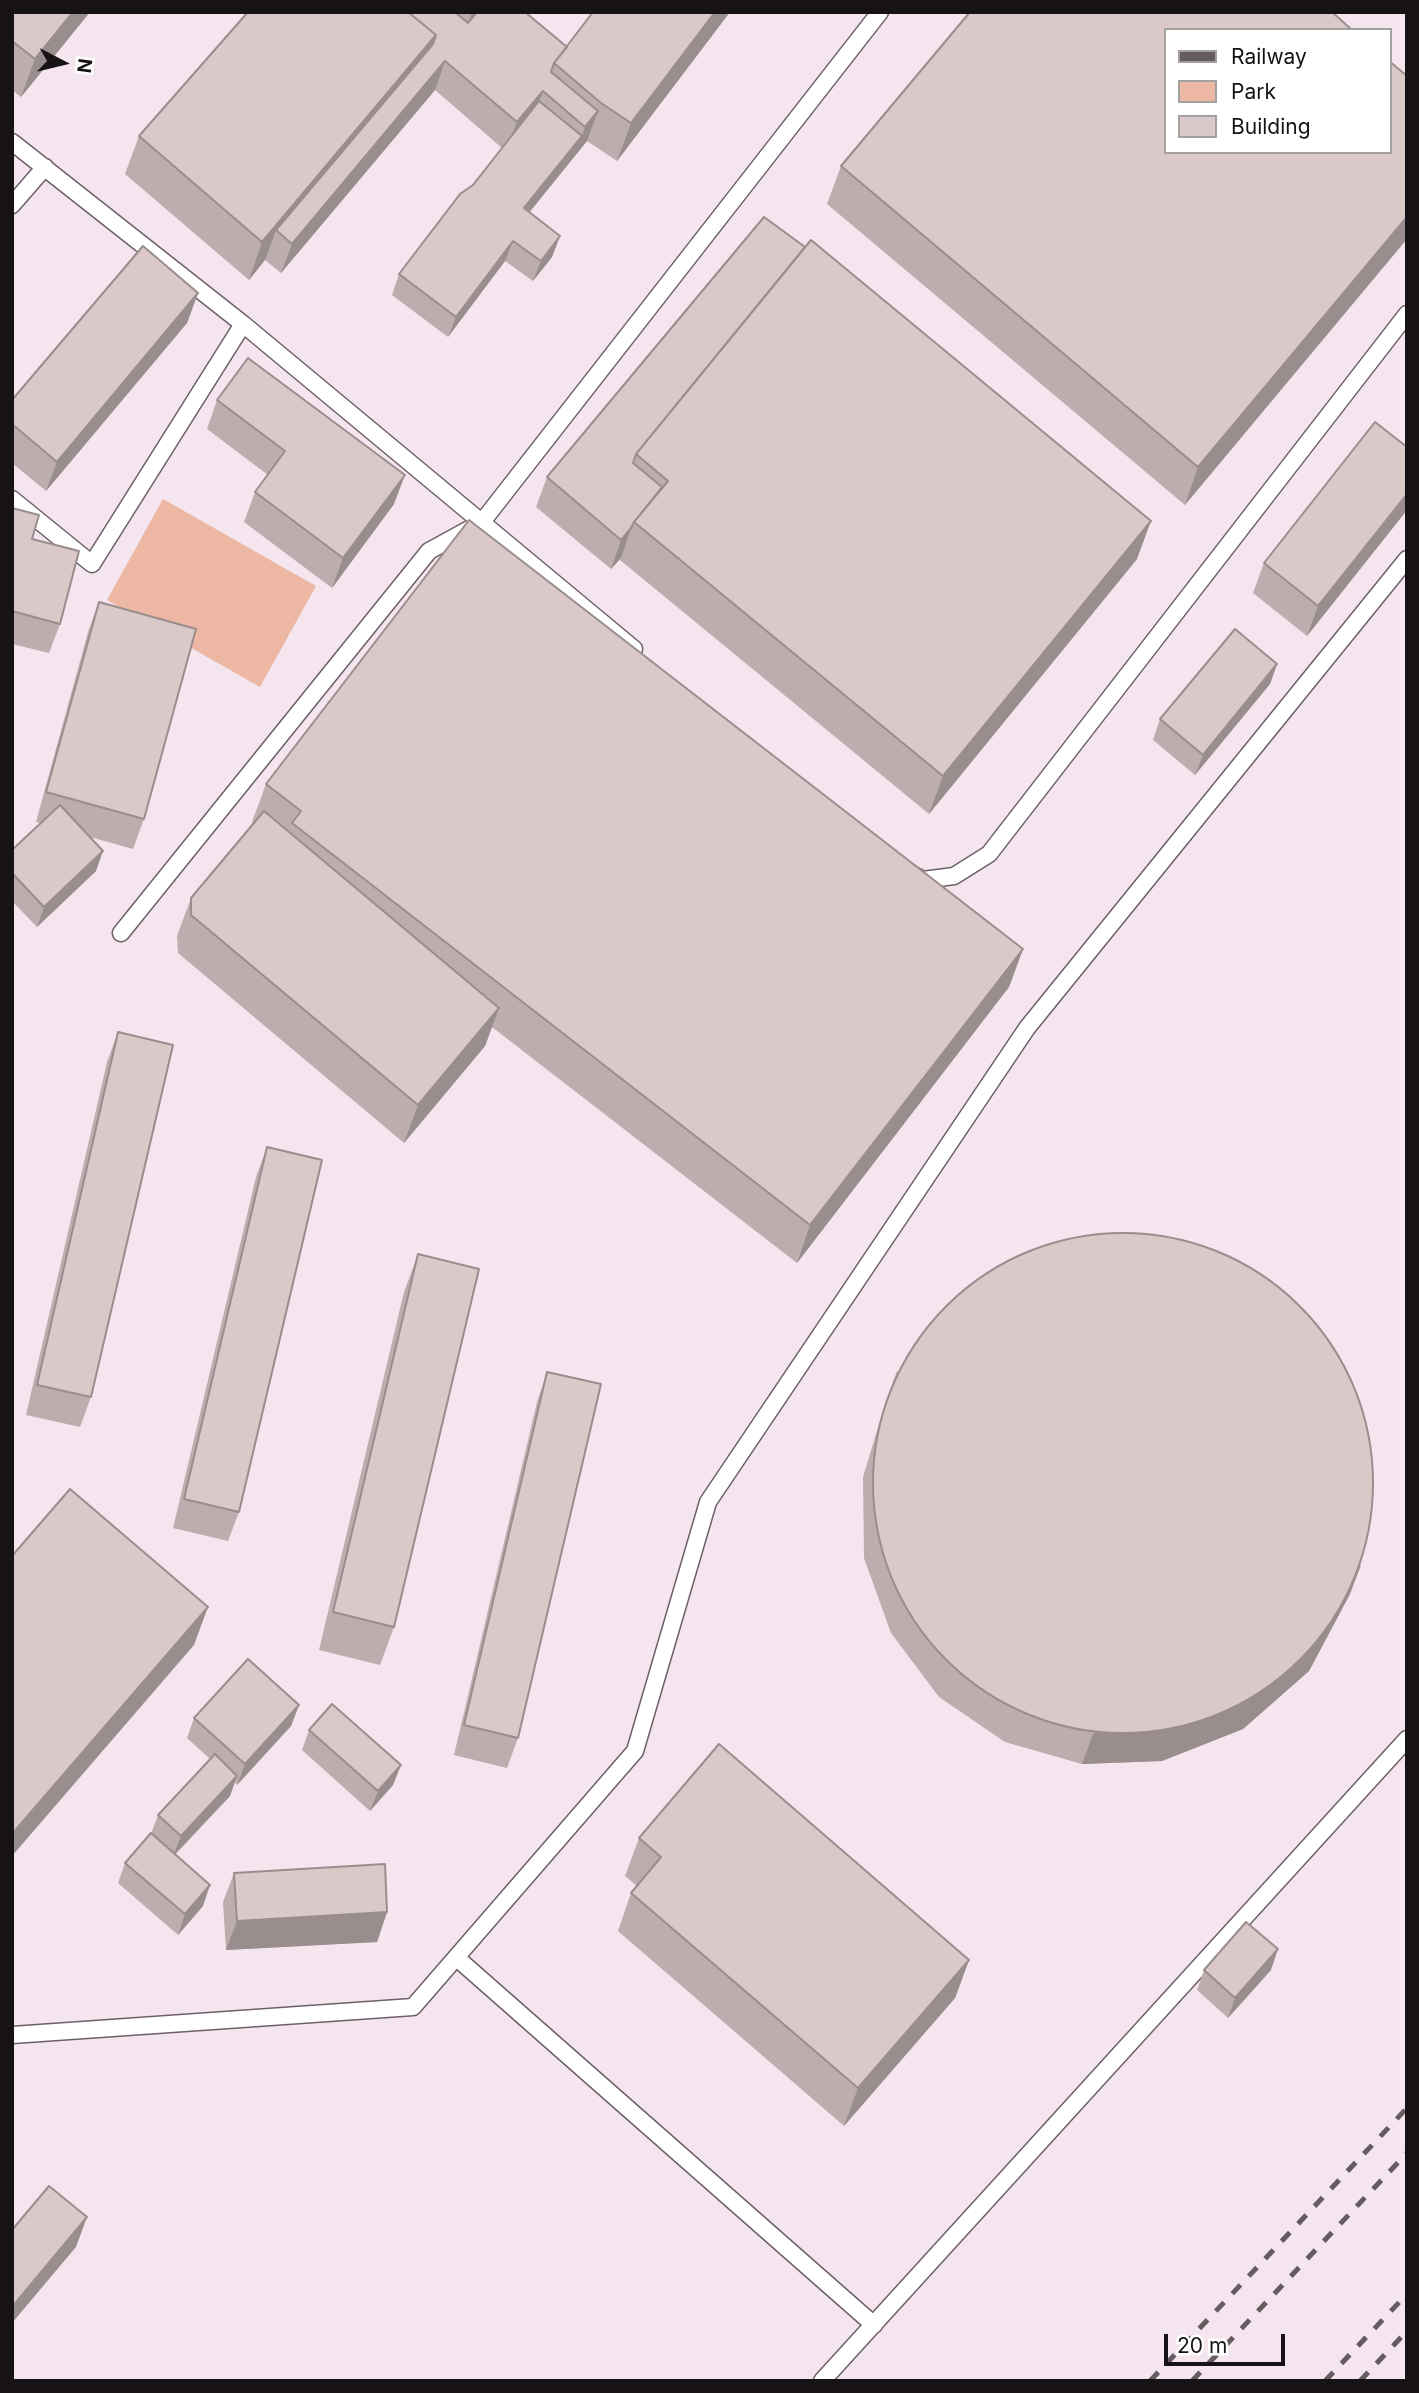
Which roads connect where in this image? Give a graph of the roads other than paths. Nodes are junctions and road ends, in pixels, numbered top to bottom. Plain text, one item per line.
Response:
1 (880, 12) edge
2 (12, 142) edge
3 (45, 167) junction
4 (12, 205) edge
5 (1407, 314) edge
6 (243, 324) junction
7 (12, 499) edge
8 (482, 522) junction
9 (1407, 559) edge
10 (652, 664) edge
11 (897, 867) edge
12 (121, 933) dead end
13 (1407, 1739) edge
14 (457, 1959) junction
15 (12, 2035) edge
16 (874, 2325) junction
17 (822, 2381) edge

1 - 8 lane
2 - 3 lane
3 - 4 lane
3 - 6 lane
5 - 11 lane
6 - 7 lane
6 - 8 lane
8 - 10 lane
8 - 12 lane
9 - 14 lane
13 - 16 lane
14 - 15 lane
14 - 16 lane
16 - 17 lane

